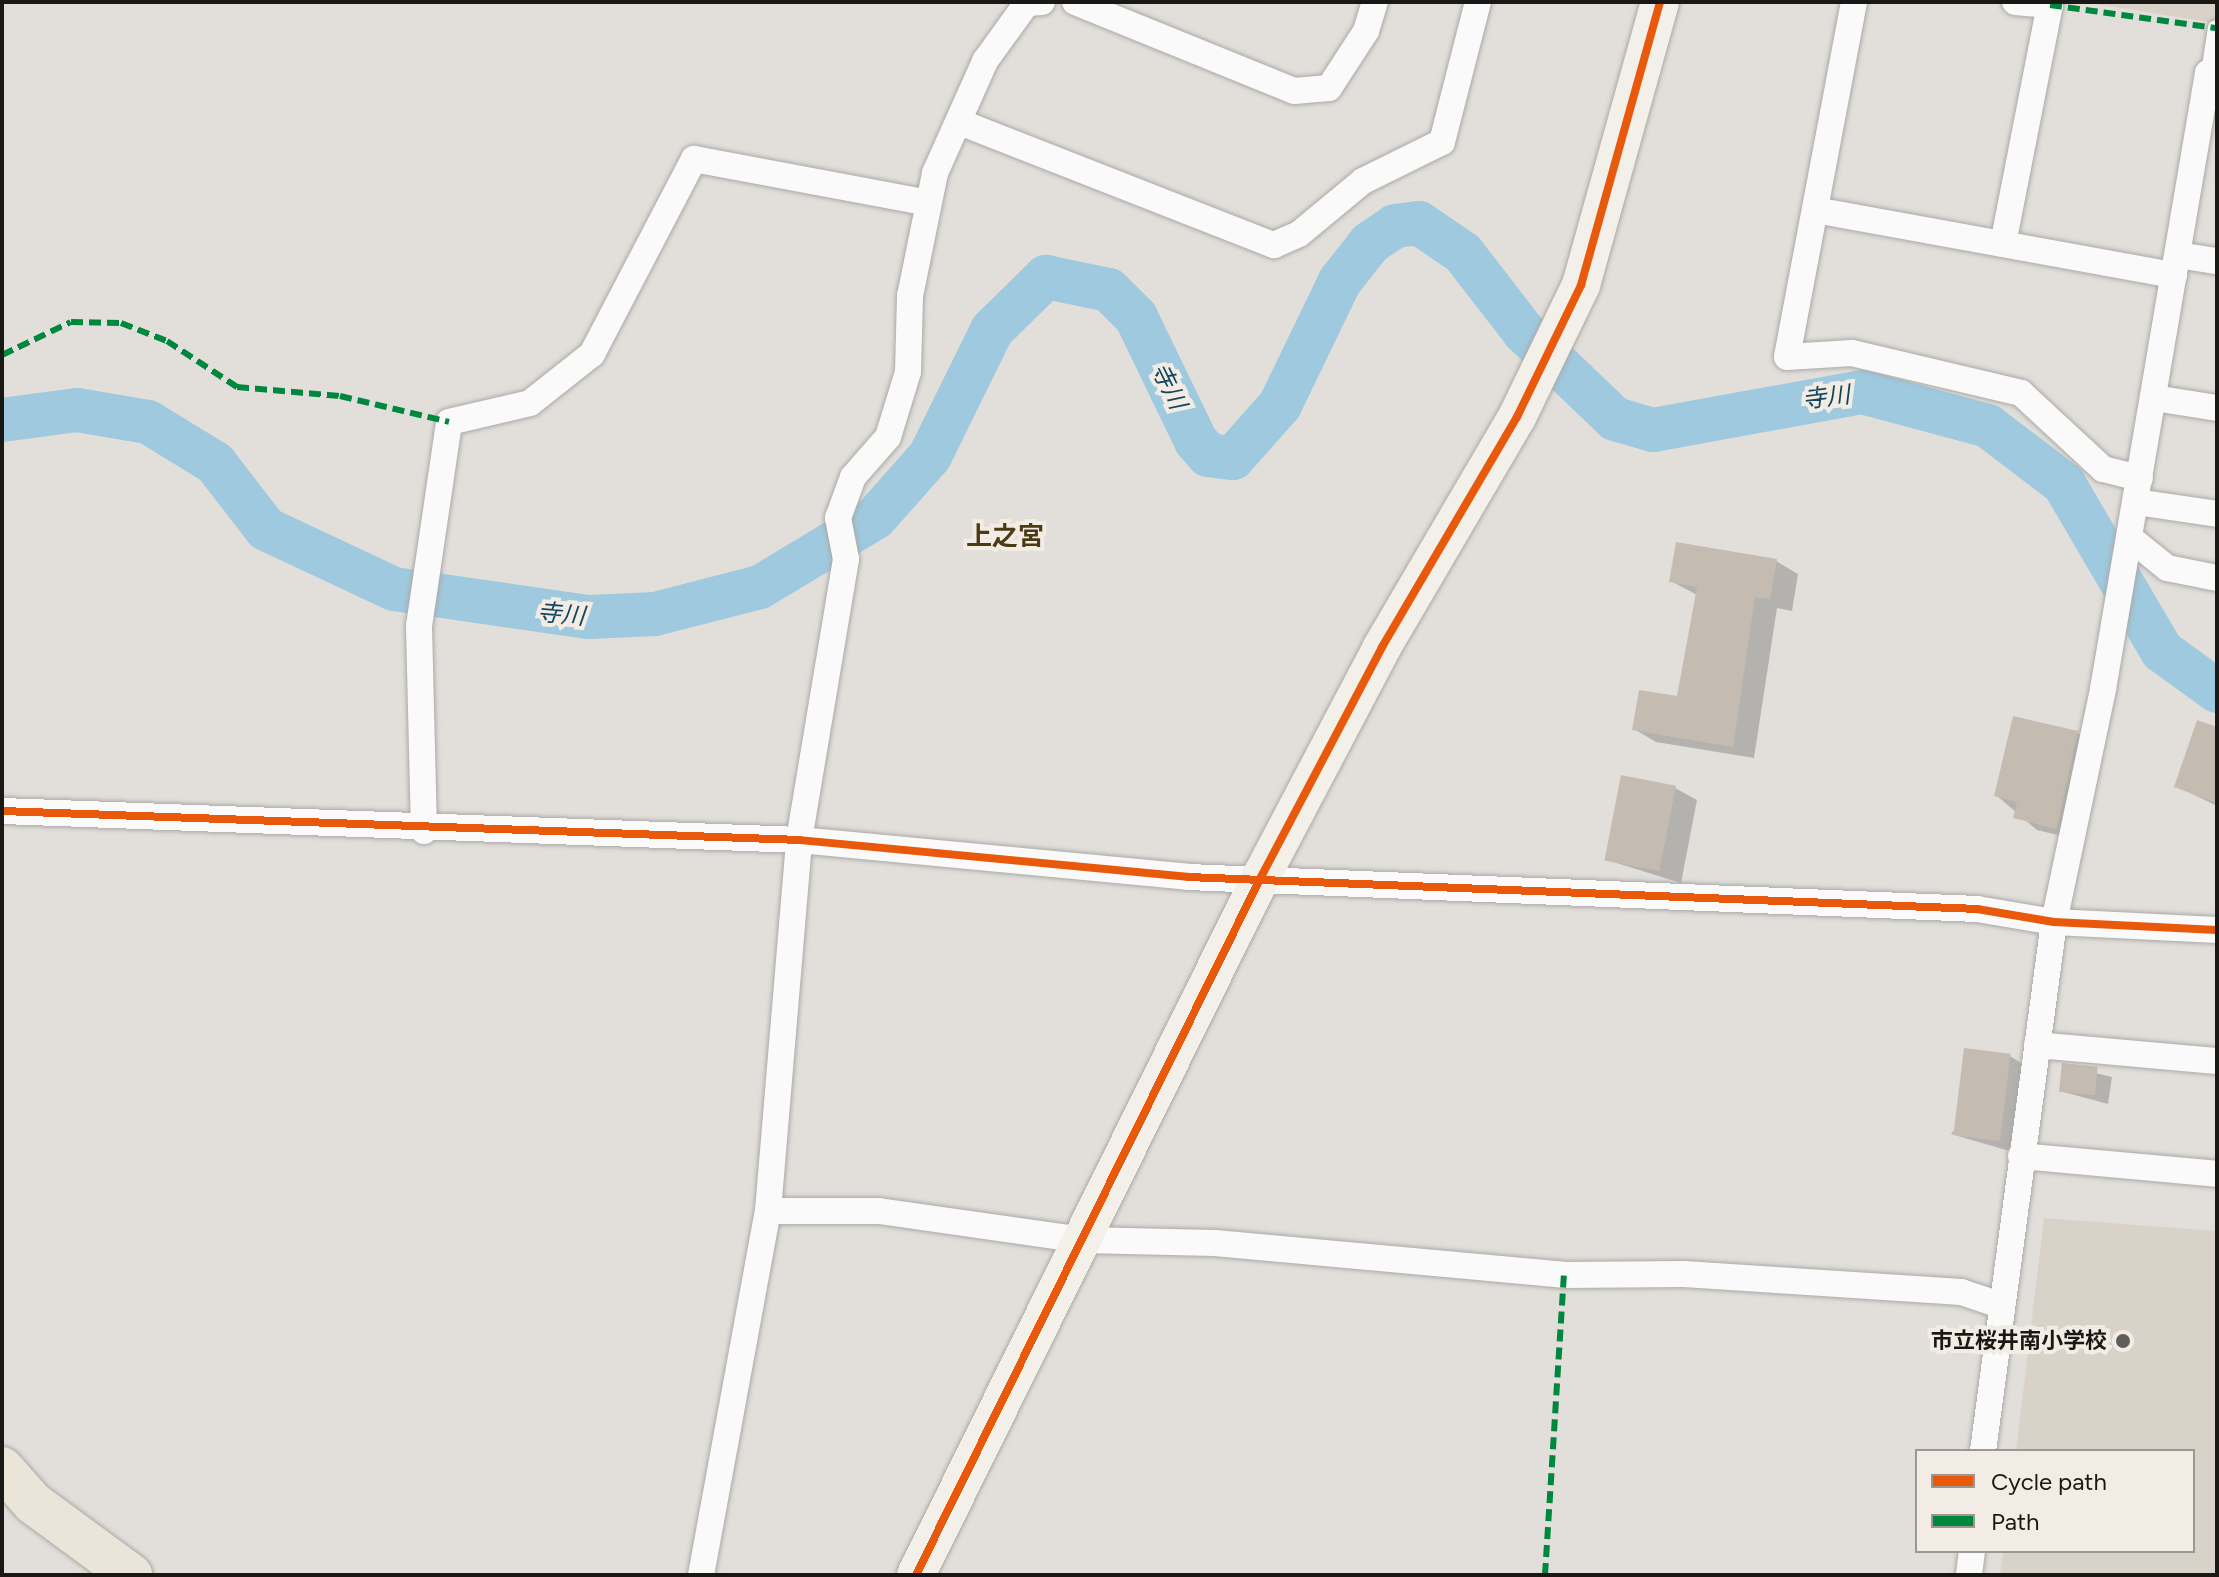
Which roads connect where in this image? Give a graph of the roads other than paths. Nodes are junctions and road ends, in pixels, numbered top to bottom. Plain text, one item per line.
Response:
1 (1042, 2) edge
2 (1075, 2) edge
3 (1375, 2) edge
4 (1478, 2) edge
5 (1660, 2) edge
6 (1854, 2) edge
7 (2015, 2) edge
8 (2215, 28) dead end
9 (2213, 74) edge
10 (962, 123) junction
11 (923, 202) junction
12 (1815, 210) junction
13 (2003, 244) junction
14 (2217, 261) edge
15 (2176, 265) junction
16 (2154, 398) junction
17 (2217, 408) edge
18 (2138, 490) junction
19 (2217, 514) edge
20 (2130, 538) junction
21 (2217, 578) edge
22 (2, 811) edge
23 (424, 831) junction
24 (799, 840) junction
25 (1262, 875) junction
26 (2054, 922) junction
27 (2217, 930) edge
28 (2037, 1045) junction
29 (2217, 1061) edge
30 (2021, 1156) junction
31 (2217, 1174) edge
32 (768, 1211) junction
33 (1082, 1240) junction
34 (2000, 1305) junction
35 (1983, 1449) edge
36 (2, 1468) edge
37 (1972, 1553) edge
38 (131, 1575) edge
39 (701, 1575) edge
40 (916, 1575) edge
41 (1969, 1575) edge

1 - 10 street
2 - 3 street
4 - 10 street
5 - 25 street
6 - 12 street
7 - 13 street
8 - 9 lane
9 - 15 street
10 - 11 street
11 - 23 street
11 - 24 street
12 - 13 street
12 - 18 street
13 - 15 street
14 - 15 street
15 - 16 street
16 - 17 street
16 - 18 street
18 - 19 street
18 - 20 street
20 - 21 street
20 - 26 street
22 - 23 street
23 - 24 street
24 - 25 street
24 - 32 street
25 - 26 street
25 - 33 street
26 - 27 street
26 - 28 street
28 - 29 street
28 - 30 street
30 - 31 street
30 - 34 street
32 - 33 street
32 - 39 street
33 - 34 street
33 - 40 street
34 - 35 street
36 - 38 main road
37 - 41 street

